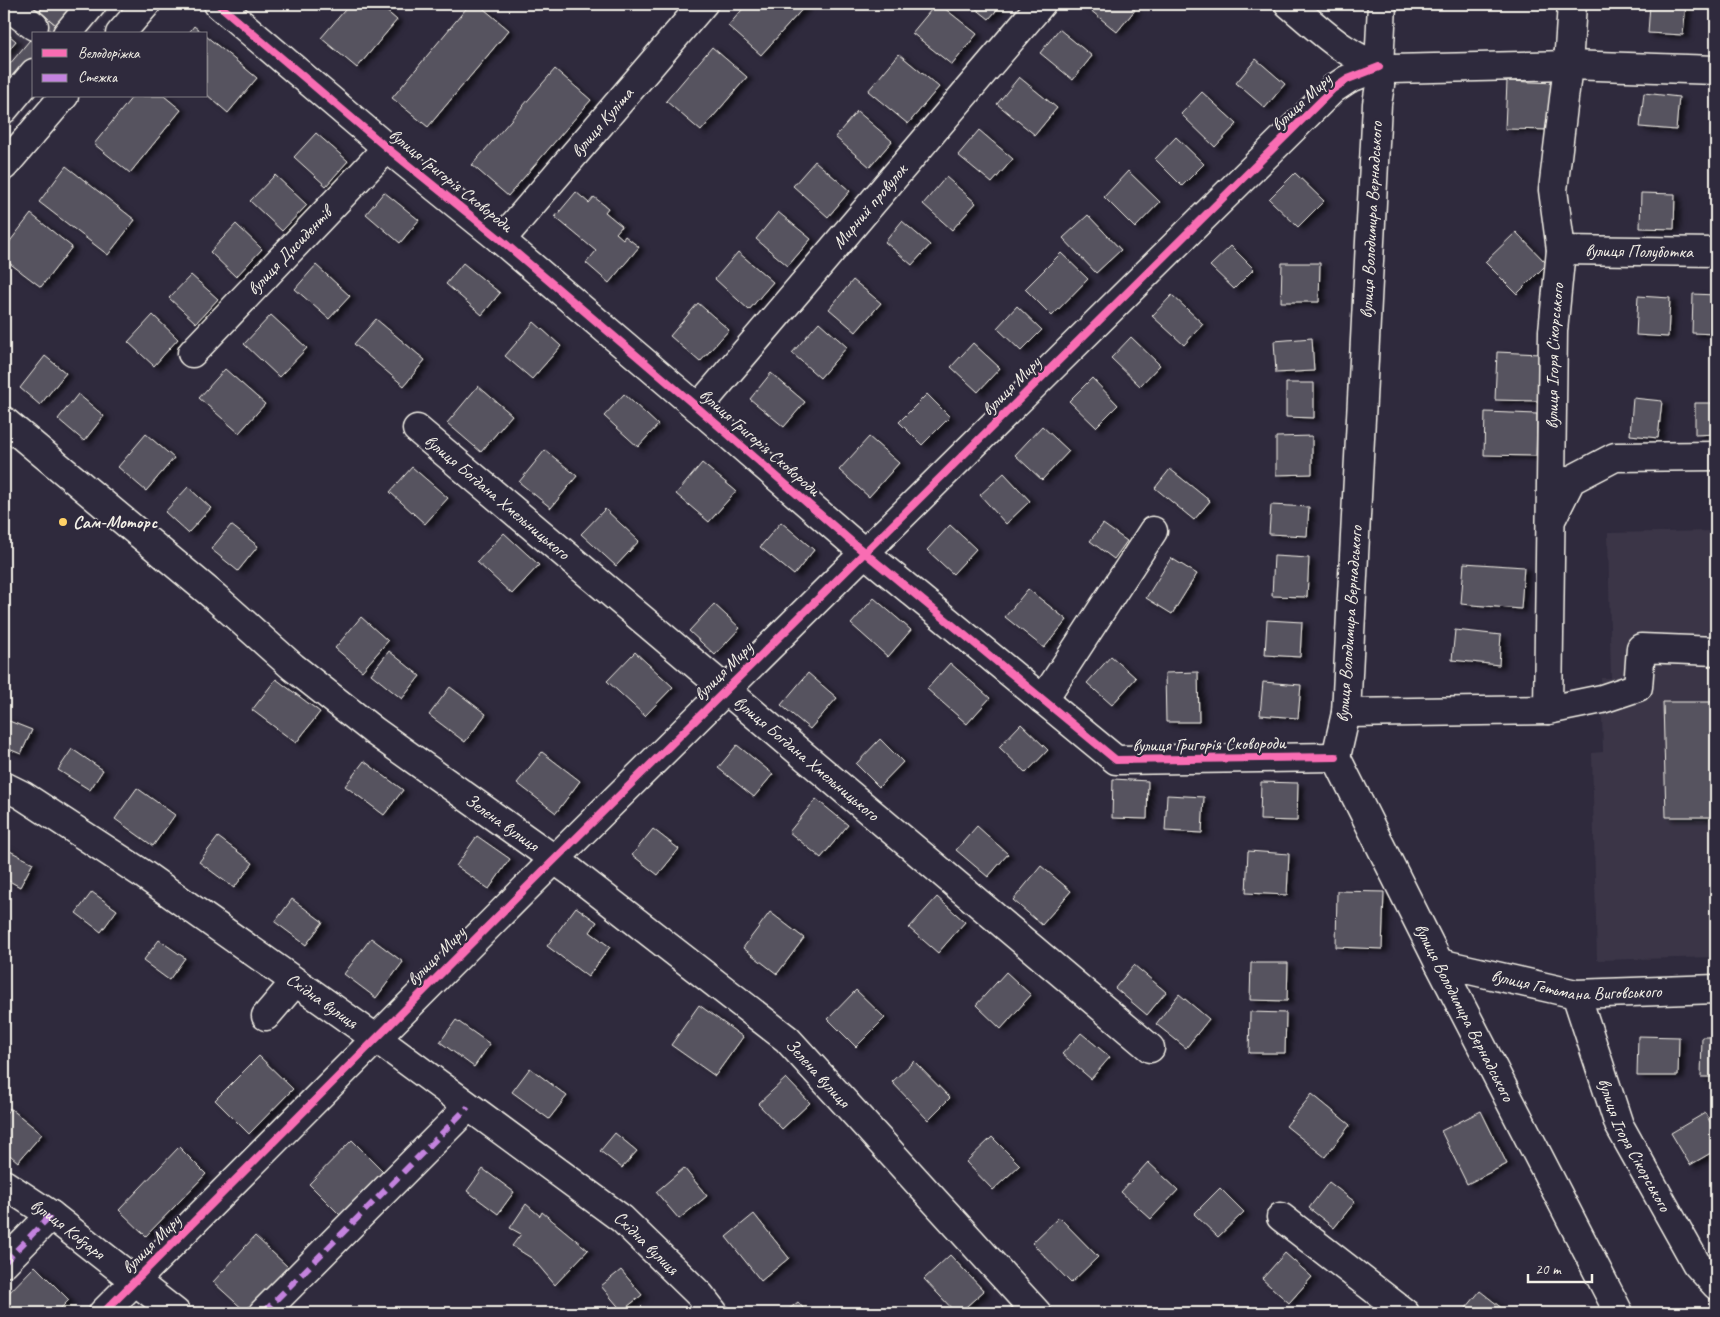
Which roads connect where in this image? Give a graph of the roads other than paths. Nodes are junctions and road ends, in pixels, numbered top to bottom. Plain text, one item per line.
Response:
1 (5, 4) edge
2 (92, 4) edge
3 (146, 4) edge
4 (218, 4) edge
5 (703, 4) edge
6 (1041, 4) edge
7 (1289, 4) edge
8 (1382, 4) edge
9 (1572, 4) edge
10 (34, 26) dead end
11 (69, 32) edge
12 (122, 32) edge
13 (1568, 65) junction
14 (1378, 67) junction
15 (1716, 70) edge
16 (32, 75) edge
17 (62, 98) edge
18 (4, 109) edge
19 (4, 122) edge
20 (25, 140) junction
21 (387, 148) junction
22 (4, 166) edge
23 (501, 240) junction
24 (1561, 250) junction
25 (1716, 252) edge
26 (192, 353) dead end
27 (698, 408) junction
28 (4, 421) edge
29 (417, 429) dead end
30 (1716, 456) edge
31 (1550, 522) junction
32 (1153, 531) dead end
33 (864, 552) junction
34 (1716, 651) edge
35 (726, 690) junction
36 (1043, 700) junction
37 (1548, 710) junction
38 (1346, 713) junction
39 (1336, 757) junction
40 (4, 786) edge
41 (554, 860) junction
42 (1439, 964) junction
43 (295, 982) junction
44 (1716, 989) edge
45 (1576, 994) junction
46 (266, 1016) dead end
47 (375, 1039) junction
48 (1150, 1048) dead end
49 (468, 1107) junction
50 (4, 1184) edge
51 (51, 1215) junction
52 (1281, 1217) dead end
53 (4, 1263) edge
54 (135, 1281) junction
55 (1716, 1285) edge
56 (103, 1313) edge
57 (176, 1313) edge
58 (263, 1313) edge
59 (714, 1313) edge
60 (1037, 1313) edge
61 (1405, 1313) edge
62 (1619, 1313) edge

1 - 10 street
2 - 11 street
3 - 12 street
4 - 21 street, вулиця Григорія Сковороди
5 - 23 street, вулиця Куліша
6 - 27 street, Мирний провулок
7 - 14 street
8 - 14 street, вулиця Володимира Вернадського
9 - 13 street, вулиця Ігоря Сікорського
13 - 14 street
13 - 15 street
13 - 24 street, вулиця Ігоря Сікорського
14 - 33 street, вулиця Миру
14 - 38 street, вулиця Володимира Вернадського
16 - 18 street
17 - 20 street
19 - 20 street
20 - 22 street
21 - 23 street, вулиця Григорія Сковороди
21 - 26 street, вулиця Дисидентів
23 - 27 street, вулиця Григорія Сковороди
24 - 25 street, вулиця Полуботка
24 - 31 street, вулиця Ігоря Сікорського
27 - 33 street, вулиця Григорія Сковороди
28 - 41 street, Зелена вулиця
29 - 35 street, вулиця Богдана Хмельницького
30 - 31 street
31 - 37 street, вулиця Ігоря Сікорського
32 - 36 street
33 - 35 street, вулиця Миру
33 - 36 street, вулиця Григорія Сковороди
34 - 37 street
35 - 41 street, вулиця Миру
35 - 48 street, вулиця Богдана Хмельницького
36 - 39 street, вулиця Григорія Сковороди
37 - 38 street
38 - 39 street, вулиця Володимира Вернадського
39 - 42 street, вулиця Володимира Вернадського
40 - 43 street, Східна вулиця
41 - 47 street, вулиця Миру
41 - 60 street, Зелена вулиця
42 - 45 street, вулиця Гетьмана Виговського
42 - 62 street, вулиця Володимира Вернадського
43 - 46 street
43 - 47 street, Східна вулиця
44 - 45 street, вулиця Гетьмана Виговського
45 - 55 street, вулиця Ігоря Сікорського
47 - 49 street, Східна вулиця
47 - 54 street, вулиця Миру
49 - 58 street
49 - 59 street, Східна вулиця
50 - 51 street, вулиця Кобзаря
51 - 53 street
51 - 54 street, вулиця Кобзаря
52 - 61 street
54 - 56 street, вулиця Миру
54 - 57 street, вулиця Кобзаря

